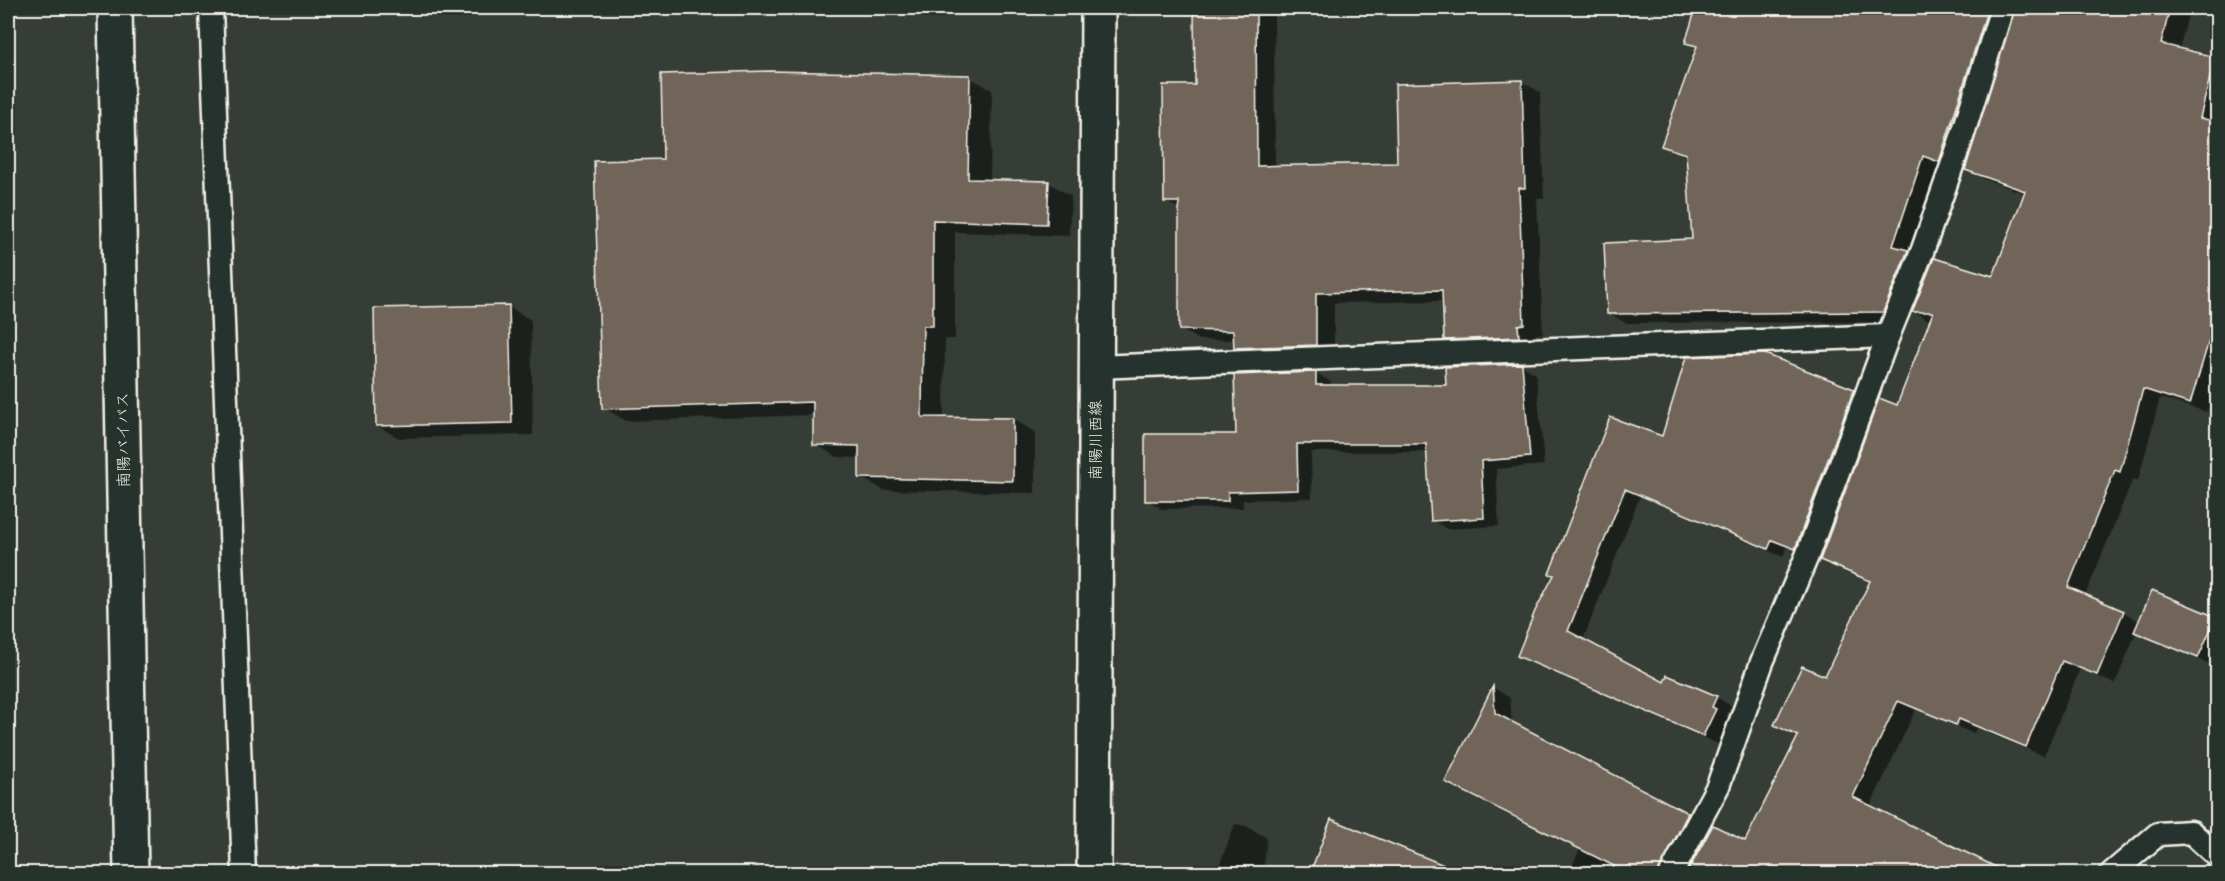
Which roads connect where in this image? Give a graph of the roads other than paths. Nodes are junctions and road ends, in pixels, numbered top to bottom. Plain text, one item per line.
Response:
1 (116, 8) edge
2 (211, 8) edge
3 (1098, 8) edge
4 (2002, 8) edge
5 (1888, 336) junction
6 (1095, 367) junction
7 (2217, 857) edge
8 (132, 873) edge
9 (244, 873) edge
10 (1094, 873) edge
11 (1671, 873) edge
12 (2111, 873) edge

1 - 8 main road, 南陽バイパス
2 - 9 lane
3 - 6 main road, 南陽川西線
4 - 5 lane
5 - 6 lane
5 - 11 lane
6 - 10 main road, 南陽川西線
7 - 12 lane

